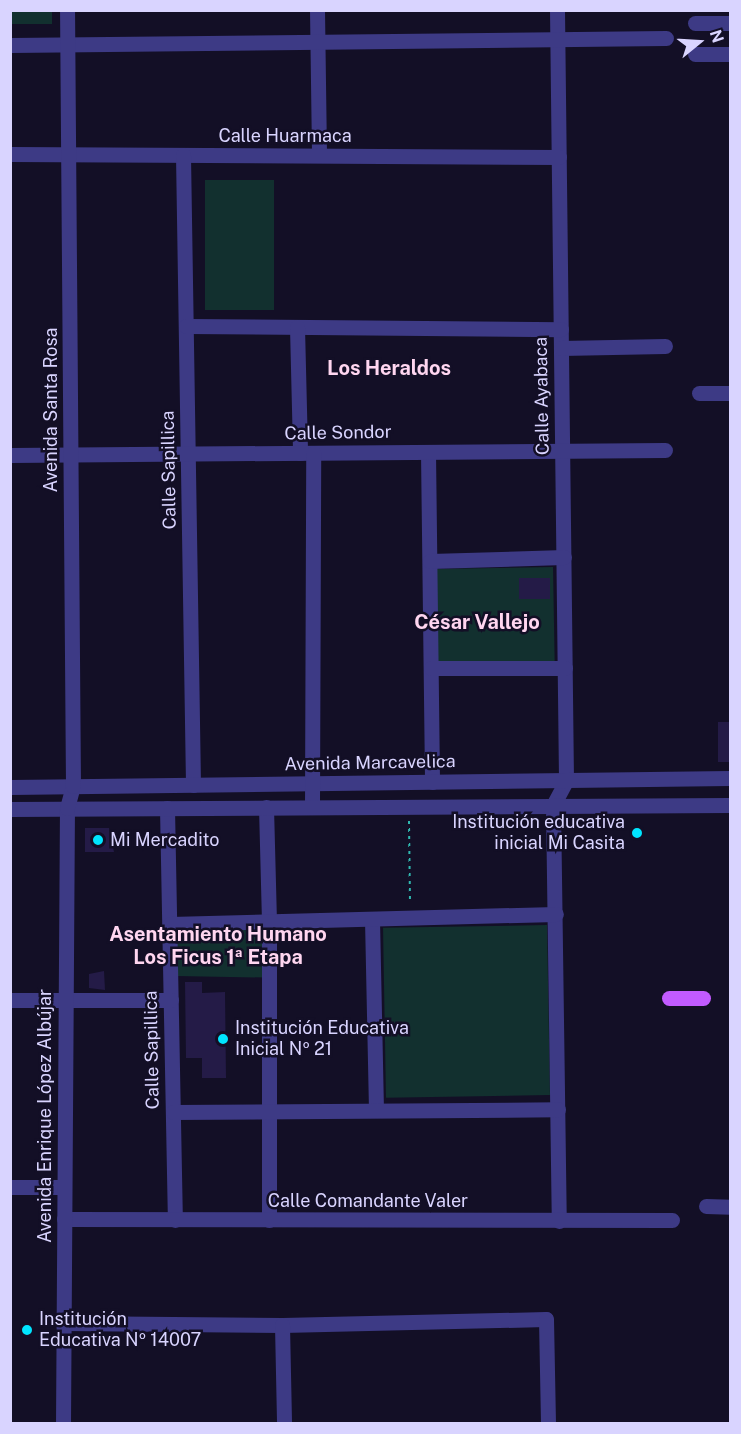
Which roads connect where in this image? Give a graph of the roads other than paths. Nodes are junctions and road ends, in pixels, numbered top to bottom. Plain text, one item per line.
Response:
1 (67, 10) edge
2 (317, 10) edge
3 (557, 10) edge
4 (695, 23) dead end
5 (730, 23) edge
6 (666, 38) dead end
7 (557, 39) junction
8 (317, 42) junction
9 (68, 44) junction
10 (10, 45) edge
11 (695, 54) dead end
12 (730, 54) edge
13 (10, 154) edge
14 (69, 154) junction
15 (183, 155) junction
16 (319, 155) junction
17 (559, 157) junction
18 (186, 326) junction
19 (297, 327) junction
20 (561, 329) junction
21 (665, 346) dead end
22 (561, 348) junction
23 (699, 393) dead end
24 (730, 393) edge
25 (562, 450) junction
26 (665, 450) dead end
27 (428, 452) junction
28 (307, 453) junction
29 (188, 454) junction
30 (10, 455) edge
31 (71, 455) junction
32 (564, 557) junction
33 (430, 561) junction
34 (431, 668) junction
35 (565, 668) junction
36 (730, 778) edge
37 (566, 781) junction
38 (432, 782) junction
39 (312, 784) junction
40 (193, 785) junction
41 (73, 786) junction
42 (10, 787) edge
43 (553, 805) junction
44 (730, 805) edge
45 (266, 807) junction
46 (312, 807) junction
47 (67, 808) junction
48 (167, 808) junction
49 (10, 809) edge
50 (556, 914) junction
51 (372, 919) junction
52 (269, 921) junction
53 (170, 924) junction
54 (669, 998) dead end
55 (703, 998) dead end
56 (10, 1000) edge
57 (64, 1000) junction
58 (171, 1000) junction
59 (558, 1109) junction
60 (376, 1110) junction
61 (173, 1112) junction
62 (269, 1112) junction
63 (10, 1187) edge
64 (64, 1187) junction
65 (706, 1206) dead end
66 (730, 1207) edge
67 (64, 1219) junction
68 (175, 1220) junction
69 (269, 1220) junction
70 (672, 1220) dead end
71 (560, 1221) junction
72 (63, 1323) junction
73 (282, 1325) junction
74 (63, 1424) edge
75 (284, 1424) edge
76 (548, 1424) edge

1 - 9 street, Avenida Santa Rosa
2 - 8 street
3 - 7 street, Calle Ayabaca
4 - 5 street
6 - 7 street
7 - 8 street
7 - 17 street, Calle Ayabaca
8 - 9 street
8 - 16 street
9 - 10 street
9 - 14 street, Avenida Santa Rosa
11 - 12 street
13 - 14 street, Calle Huarmaca
14 - 15 street, Calle Huarmaca
14 - 31 street, Avenida Santa Rosa
15 - 16 street, Calle Huarmaca
15 - 18 street, Calle Sapillica
16 - 17 street, Calle Huarmaca
17 - 20 street, Calle Ayabaca
18 - 19 street
18 - 29 street, Calle Sapillica
19 - 20 street
19 - 28 street
20 - 22 street, Calle Ayabaca
21 - 22 street
22 - 25 street, Calle Ayabaca
23 - 24 street
25 - 26 street, Calle Sondor
25 - 27 street, Calle Sondor
25 - 32 street, Calle Ayabaca
27 - 28 street, Calle Sondor
27 - 33 street
28 - 29 street, Calle Sondor
28 - 39 street
29 - 31 street, Calle Sondor
29 - 40 street, Calle Sapillica
30 - 31 street, Calle Sondor
31 - 41 street, Avenida Santa Rosa
32 - 33 street
32 - 35 street, Calle Ayabaca
33 - 34 street
34 - 35 street
34 - 38 street
35 - 37 street, Calle Ayabaca
36 - 37 street, Avenida Marcavelica
37 - 38 street, Avenida Marcavelica
37 - 43 street
38 - 39 street, Avenida Marcavelica
39 - 40 street, Avenida Marcavelica
39 - 46 street
40 - 41 street, Avenida Marcavelica
41 - 42 street, Avenida Marcavelica
41 - 47 street, Avenida Santa Rosa
43 - 44 street
43 - 46 street
43 - 50 street
45 - 46 street
45 - 48 street
45 - 52 street
47 - 48 street
47 - 49 street
47 - 57 street, Avenida Enrique López Albújar
48 - 53 street, Calle Sapillica
50 - 51 street
50 - 59 street
51 - 52 street
51 - 60 street
52 - 53 street
52 - 62 street
53 - 58 street, Calle Sapillica
54 - 55 main road
56 - 57 street
57 - 58 street
57 - 64 street, Avenida Enrique López Albújar
58 - 61 street, Calle Sapillica
59 - 60 street
59 - 71 street
60 - 62 street
61 - 62 street
61 - 68 street, Calle Sapillica
62 - 69 street
63 - 64 street
64 - 67 street, Avenida Enrique López Albújar
65 - 66 street
67 - 68 street, Calle Comandante Valer
67 - 72 street, Avenida Enrique López Albújar
68 - 69 street, Calle Comandante Valer
69 - 71 street, Calle Comandante Valer
70 - 71 street, Calle Comandante Valer
72 - 73 street
72 - 74 street, Avenida Enrique López Albújar
73 - 75 street
73 - 76 street

